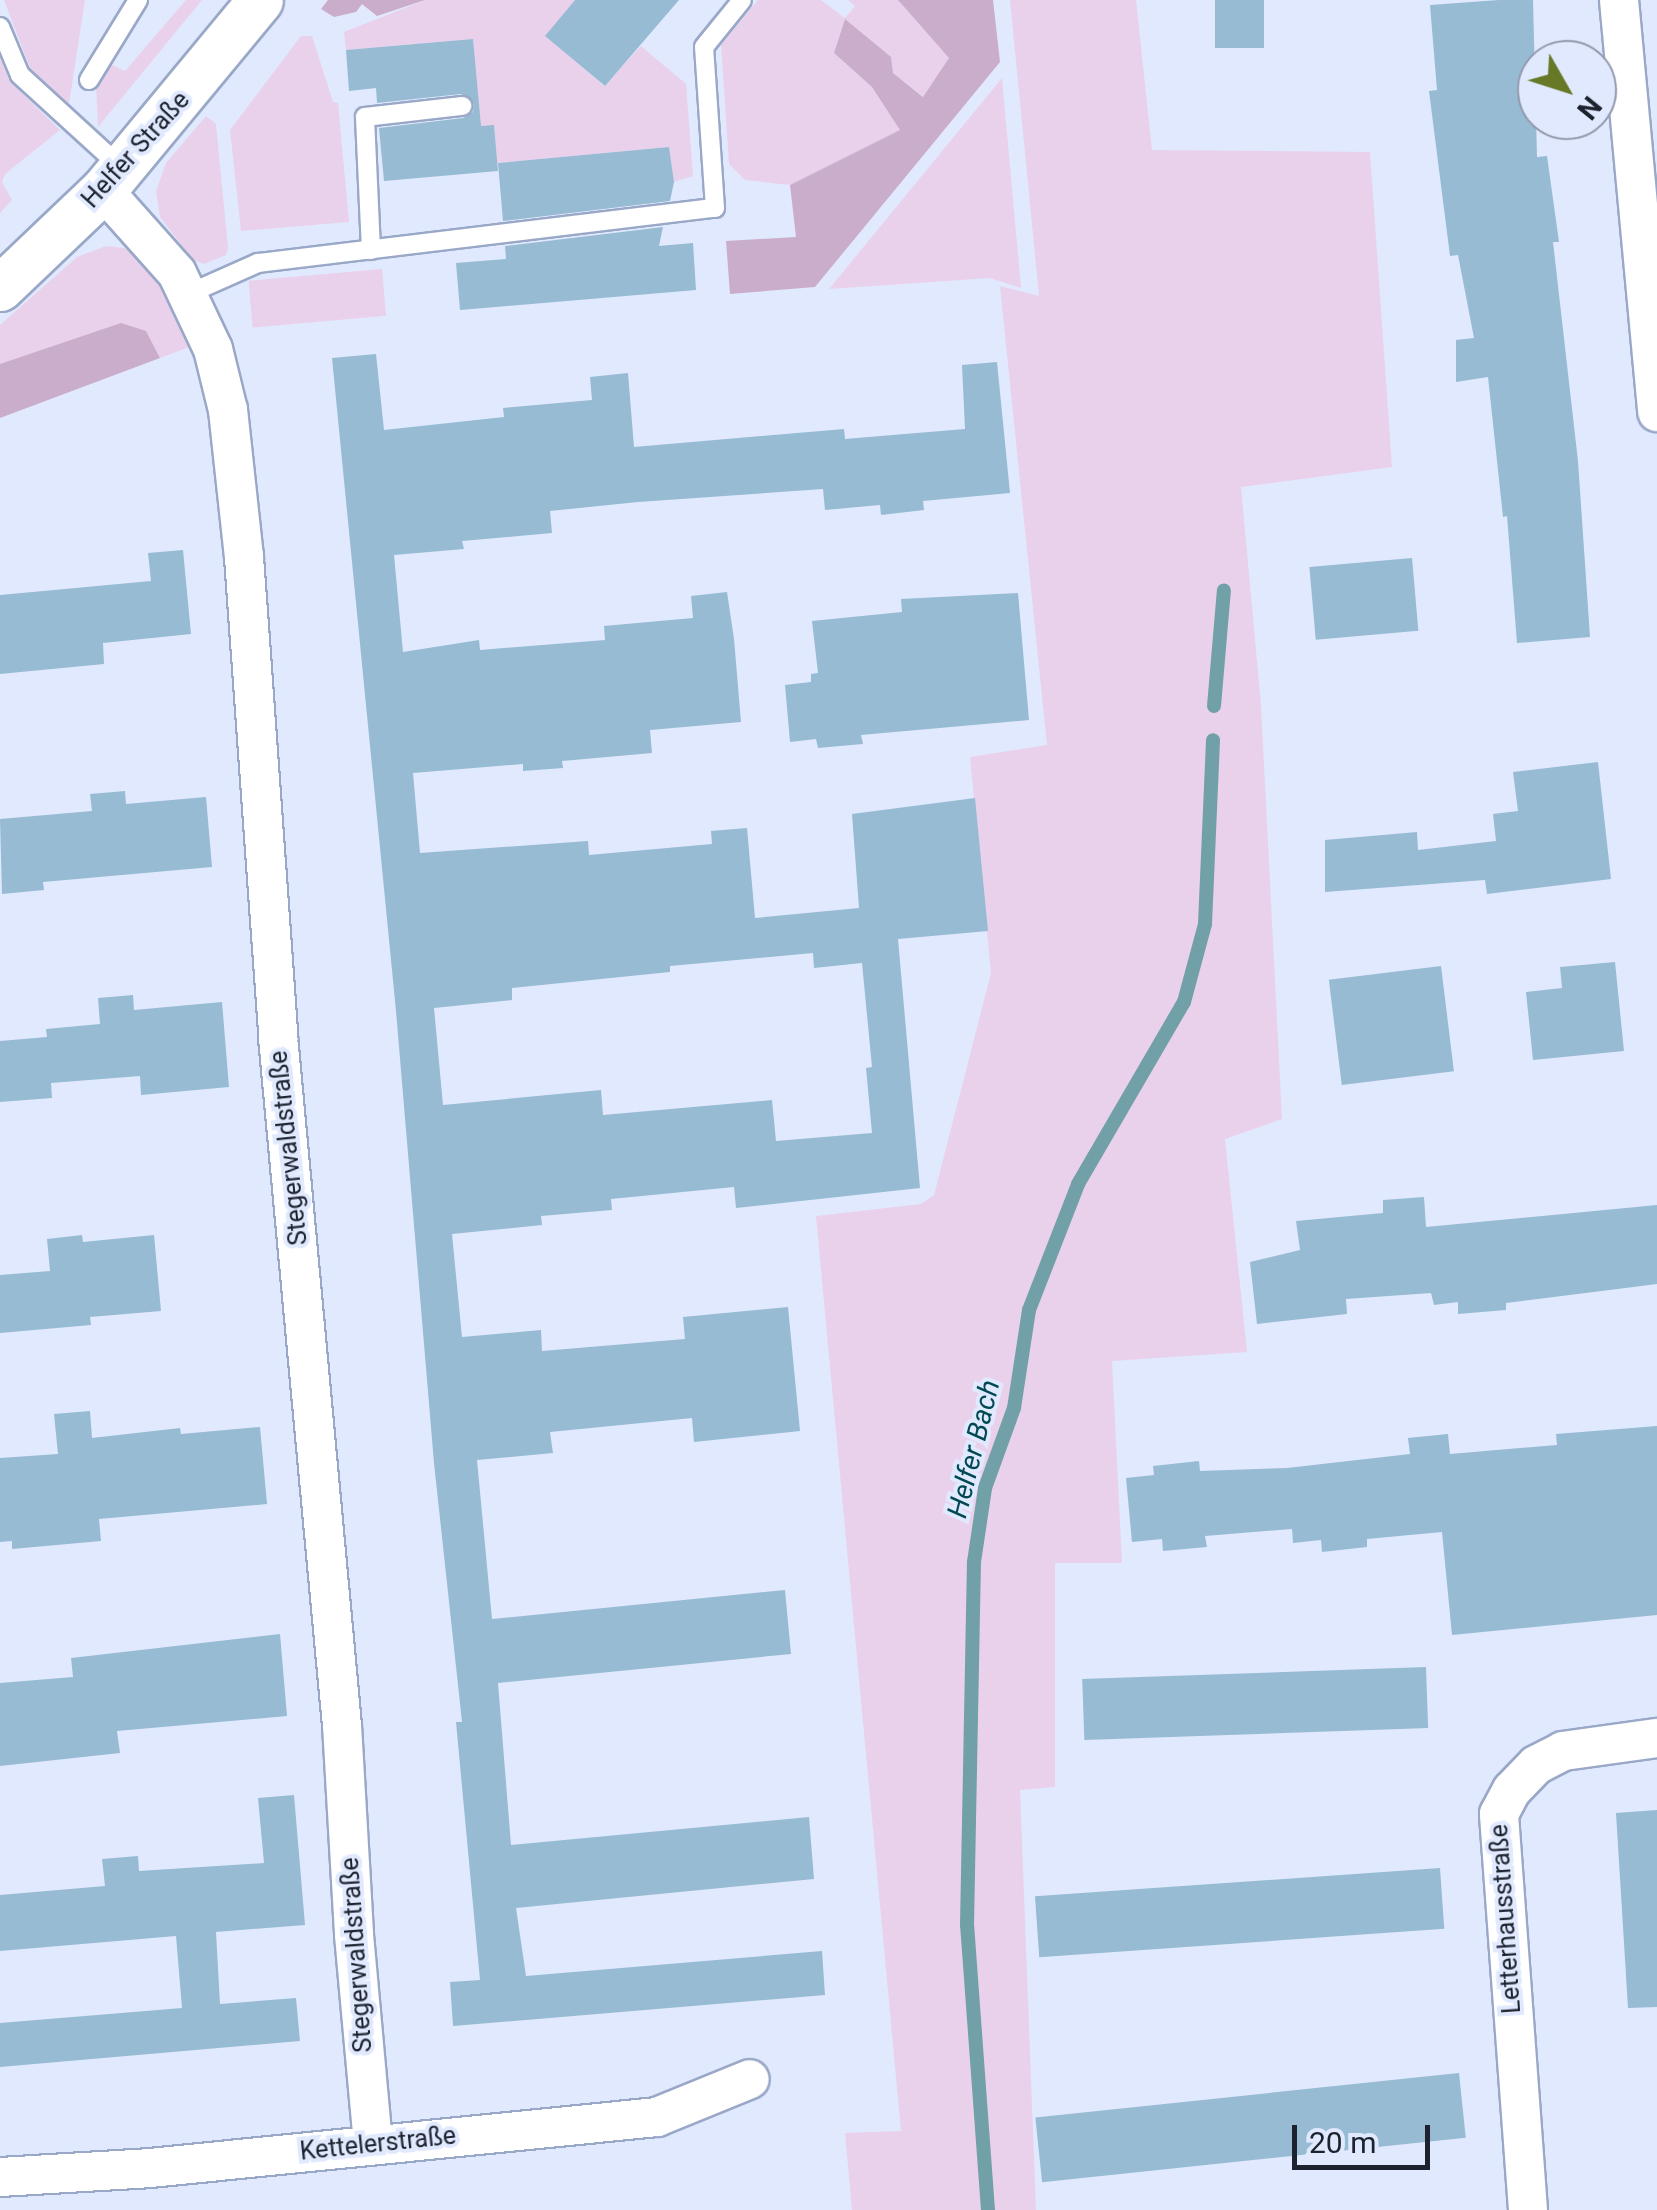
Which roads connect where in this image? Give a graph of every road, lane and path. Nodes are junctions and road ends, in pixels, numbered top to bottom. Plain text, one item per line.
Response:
1 (138, 0) edge
2 (260, 0) edge
3 (742, 0) edge
4 (1619, 0) edge
5 (0, 27) edge
6 (89, 80) dead end
7 (462, 106) dead end
8 (112, 179) junction
9 (371, 250) junction
10 (0, 288) edge
11 (188, 294) junction
12 (1657, 412) edge
13 (1657, 1738) edge
14 (750, 2078) dead end
15 (372, 2144) junction
16 (0, 2178) edge
17 (1528, 2210) edge

1 - 6 lane
2 - 8 street, Helfer Straße
3 - 9 lane
4 - 12 street
5 - 8 lane
7 - 9 lane
8 - 10 street, Helfer Straße
8 - 11 street, Stegerwaldstraße
9 - 11 lane
11 - 15 street, Stegerwaldstraße
13 - 17 street, Letterhausstraße
14 - 15 street, Kettelerstraße
15 - 16 street, Kettelerstraße

